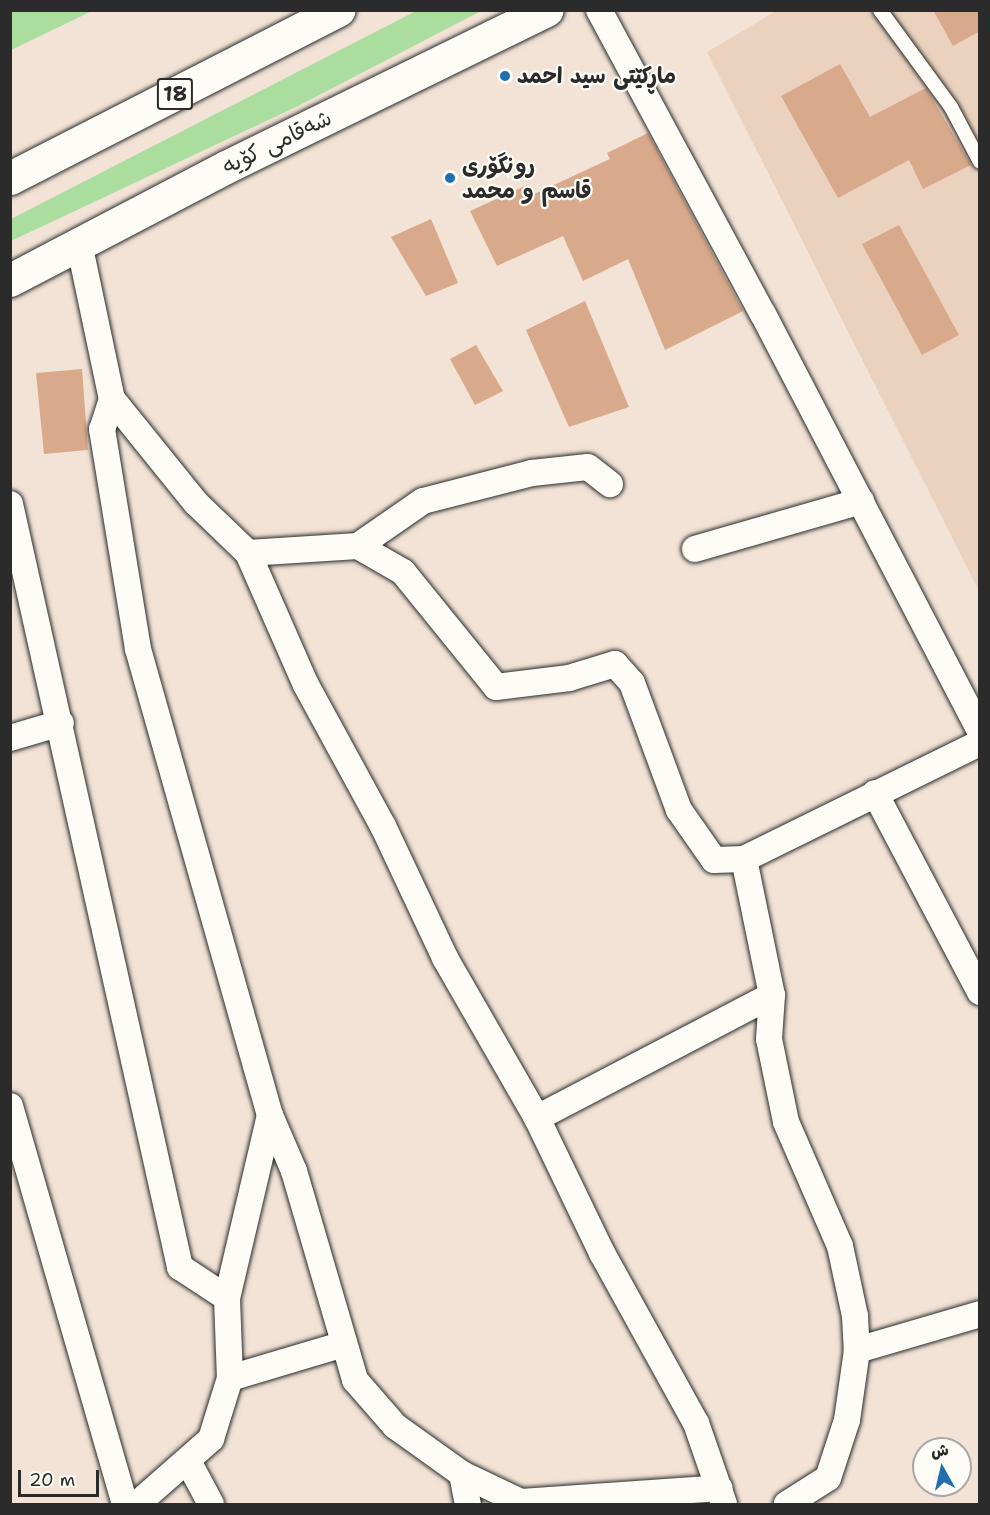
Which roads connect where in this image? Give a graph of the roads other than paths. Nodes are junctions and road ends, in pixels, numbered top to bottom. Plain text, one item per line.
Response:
1 (339, 10) edge
2 (547, 10) edge
3 (599, 10) edge
4 (880, 10) edge
5 (980, 162) edge
6 (10, 178) edge
7 (79, 243) junction
8 (10, 280) edge
9 (112, 399) junction
10 (610, 484) dead end
11 (861, 501) junction
12 (10, 504) edge
13 (358, 546) junction
14 (695, 549) dead end
15 (248, 552) junction
16 (61, 723) junction
17 (980, 731) edge
18 (10, 738) edge
19 (980, 743) edge
20 (875, 793) junction
21 (744, 859) junction
22 (980, 992) edge
23 (772, 996) junction
24 (10, 1106) edge
25 (270, 1115) junction
26 (537, 1118) junction
27 (227, 1298) junction
28 (980, 1314) edge
29 (341, 1345) junction
30 (856, 1350) junction
31 (230, 1378) junction
32 (188, 1461) junction
33 (462, 1474) junction
34 (722, 1496) edge
35 (125, 1504) edge
36 (137, 1504) edge
37 (211, 1504) edge
38 (468, 1504) edge
39 (787, 1504) edge

1 - 6 highway, 18
2 - 7 highway, شەقامی کۆیە
3 - 11 street
4 - 5 lane
7 - 8 highway, شەقامی کۆیە
7 - 9 street
9 - 15 street
9 - 25 street
10 - 13 street
11 - 14 street
11 - 17 street
12 - 16 street
13 - 15 street
13 - 21 street
15 - 26 street
16 - 18 street
16 - 27 street
19 - 20 street
20 - 21 street
20 - 22 street
21 - 23 street
23 - 26 street
23 - 30 street
24 - 35 street
25 - 27 street
25 - 29 street
26 - 34 street
27 - 31 street
28 - 30 street
29 - 31 street
29 - 33 street
30 - 39 street
31 - 32 street
32 - 36 street
32 - 37 street
33 - 34 street
33 - 38 street

